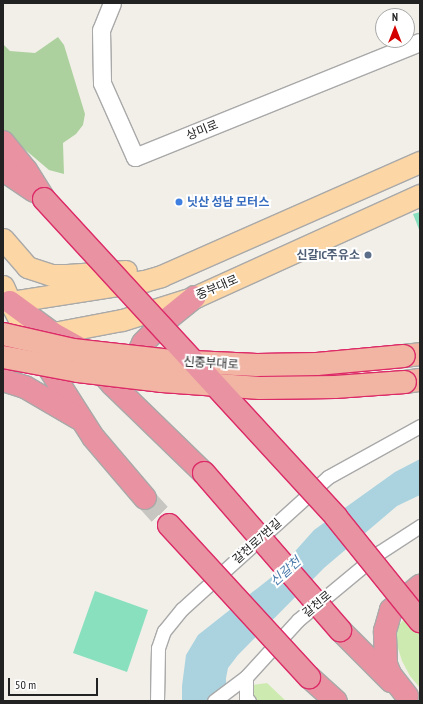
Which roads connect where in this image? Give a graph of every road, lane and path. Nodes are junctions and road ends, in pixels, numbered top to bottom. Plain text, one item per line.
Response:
1 (112, 3) edge
2 (420, 42) edge
3 (3, 142) edge
4 (420, 162) edge
5 (3, 170) edge
6 (420, 195) edge
7 (44, 199) junction
8 (3, 239) edge
9 (183, 267) junction
10 (5, 296) edge
11 (195, 297) junction
12 (52, 333) junction
13 (3, 334) edge
14 (30, 338) junction
15 (3, 344) edge
16 (420, 354) edge
17 (3, 357) edge
18 (3, 380) edge
19 (420, 380) edge
20 (81, 420) junction
21 (420, 426) edge
22 (204, 473) junction
23 (145, 498) tunnel mouth
24 (169, 525) tunnel mouth
25 (420, 526) edge
26 (420, 586) edge
27 (420, 621) edge
28 (246, 677) junction
29 (309, 677) junction
30 (219, 697) edge
31 (411, 698) edge
32 (157, 701) edge
33 (249, 701) edge
34 (332, 701) edge
35 (336, 701) edge

1 - 2 street, 상미로
3 - 7 highway
4 - 9 main road
5 - 7 highway
6 - 11 main road, 중부대로
7 - 27 highway, bridge
8 - 9 main road
9 - 10 main road
10 - 12 highway
10 - 14 main road
11 - 12 main road, 중부대로
11 - 22 highway
12 - 14 main road, 중부대로
12 - 22 highway
13 - 16 highway, 신중부대로, bridge
14 - 15 main road, 중부대로
14 - 20 highway
17 - 19 highway, 신중부대로, bridge
18 - 20 highway
20 - 23 highway
21 - 32 street, 갈천로7번길
22 - 31 highway, bridge
24 - 29 highway, bridge
25 - 28 street, 갈천로
26 - 31 highway
28 - 30 street, 갈천로
28 - 33 street
29 - 34 highway
29 - 35 highway

